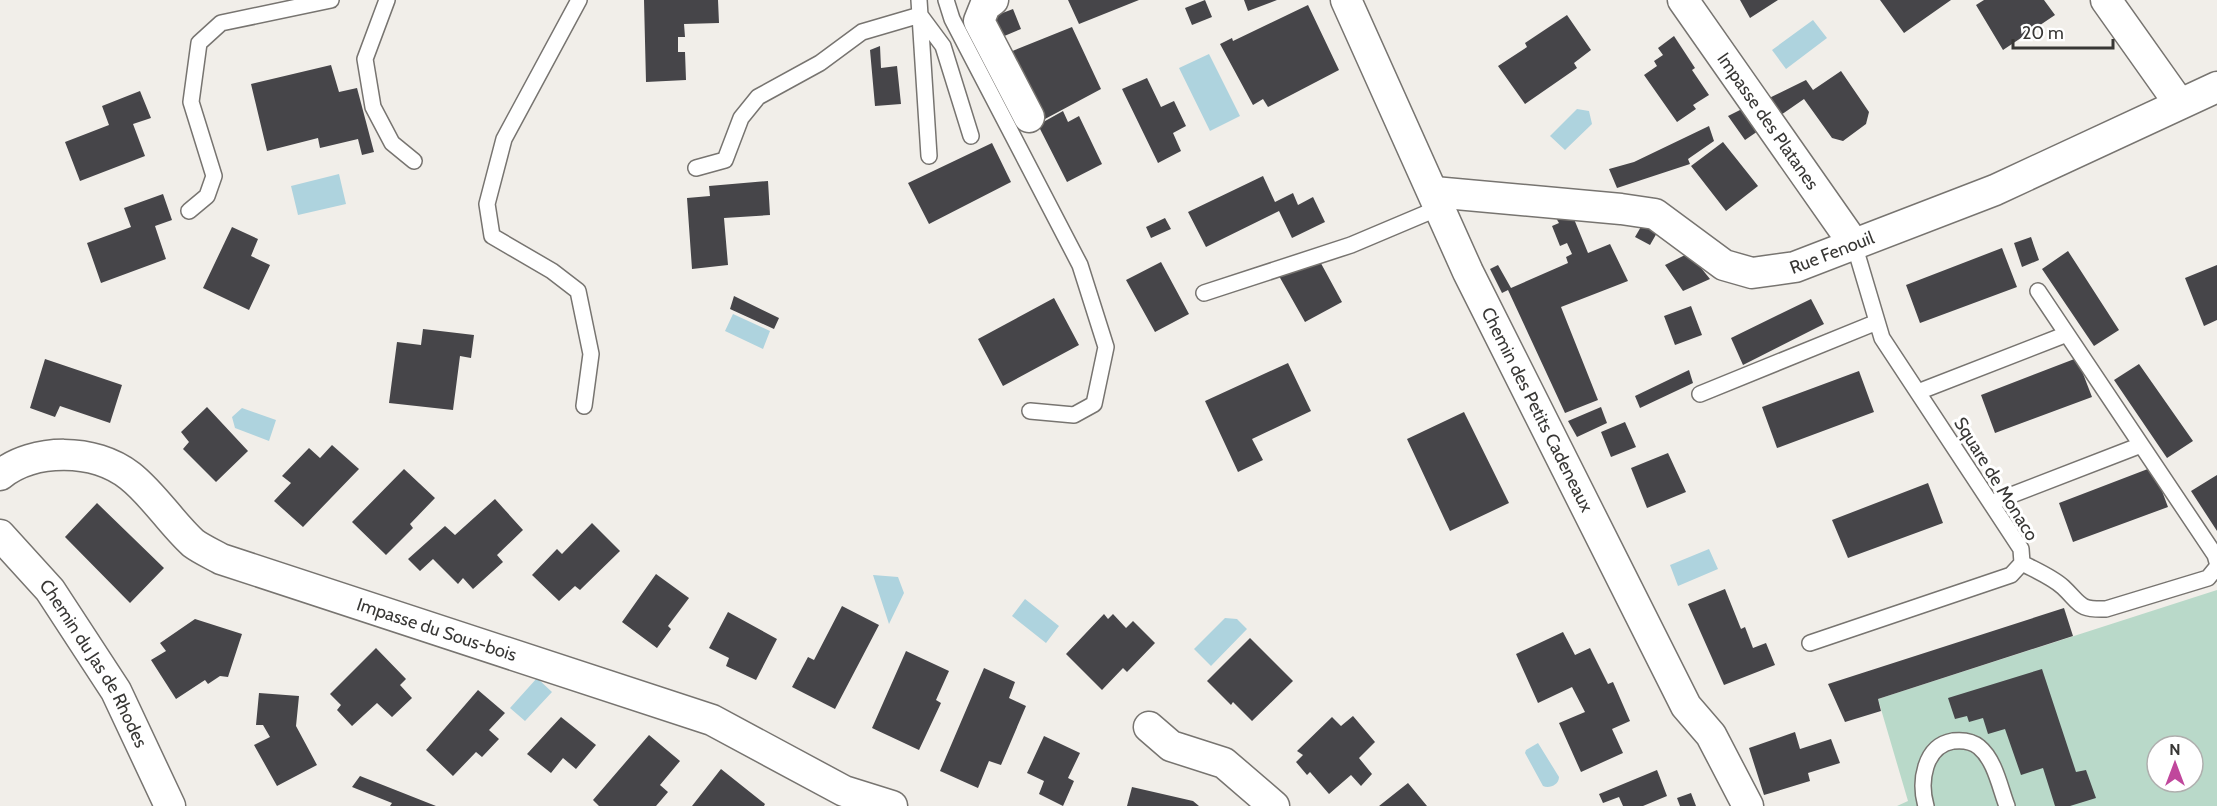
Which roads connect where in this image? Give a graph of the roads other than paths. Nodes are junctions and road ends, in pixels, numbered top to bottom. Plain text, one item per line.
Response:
1 (331, 0) edge
2 (387, 0) edge
3 (579, 0) edge
4 (946, 0) edge
5 (993, 0) edge
6 (1346, 0) edge
7 (1683, 0) edge
8 (2106, 0) edge
9 (920, 7) edge
10 (2217, 87) edge
11 (2179, 103) junction
12 (1029, 117) dead end
13 (971, 136) dead end
14 (929, 156) dead end
15 (414, 161) dead end
16 (696, 168) dead end
17 (1438, 199) junction
18 (189, 212) dead end
19 (1854, 244) junction
20 (2038, 291) dead end
21 (1204, 294) dead end
22 (1877, 322) junction
23 (2067, 334) junction
24 (1918, 392) junction
25 (1700, 394) dead end
26 (584, 406) dead end
27 (1030, 411) dead end
28 (2141, 445) junction
29 (0, 475) edge
30 (1991, 502) junction
31 (0, 535) edge
32 (2217, 562) edge
33 (2022, 563) junction
34 (2217, 567) edge
35 (1810, 642) dead end
36 (1149, 727) dead end
37 (171, 806) edge
38 (892, 806) edge
39 (1274, 806) edge
40 (1748, 806) edge
41 (1926, 806) edge
42 (2007, 806) edge

1 - 18 lane
2 - 15 lane
3 - 26 lane
4 - 27 lane
5 - 12 street
6 - 17 street, Chemin des Petits Cadeneaux
7 - 19 street, Impasse des Platanes
8 - 11 street
9 - 13 lane
9 - 14 lane
9 - 16 lane
10 - 11 street, Rue Fenouil
11 - 19 street, Rue Fenouil
17 - 19 street, Rue Fenouil
17 - 21 lane
17 - 40 street, Chemin des Petits Cadeneaux
19 - 22 lane, Square de Monaco
20 - 23 lane
22 - 24 lane, Square de Monaco
22 - 25 lane
23 - 24 lane
23 - 28 lane
24 - 30 lane, Square de Monaco
28 - 30 lane
28 - 32 lane
29 - 38 street, Impasse du Sous-bois
30 - 33 lane, Square de Monaco
31 - 37 street, Chemin du Jas de Rhodes
33 - 34 lane
33 - 35 lane, Square de Monaco
36 - 39 street
41 - 42 lane

